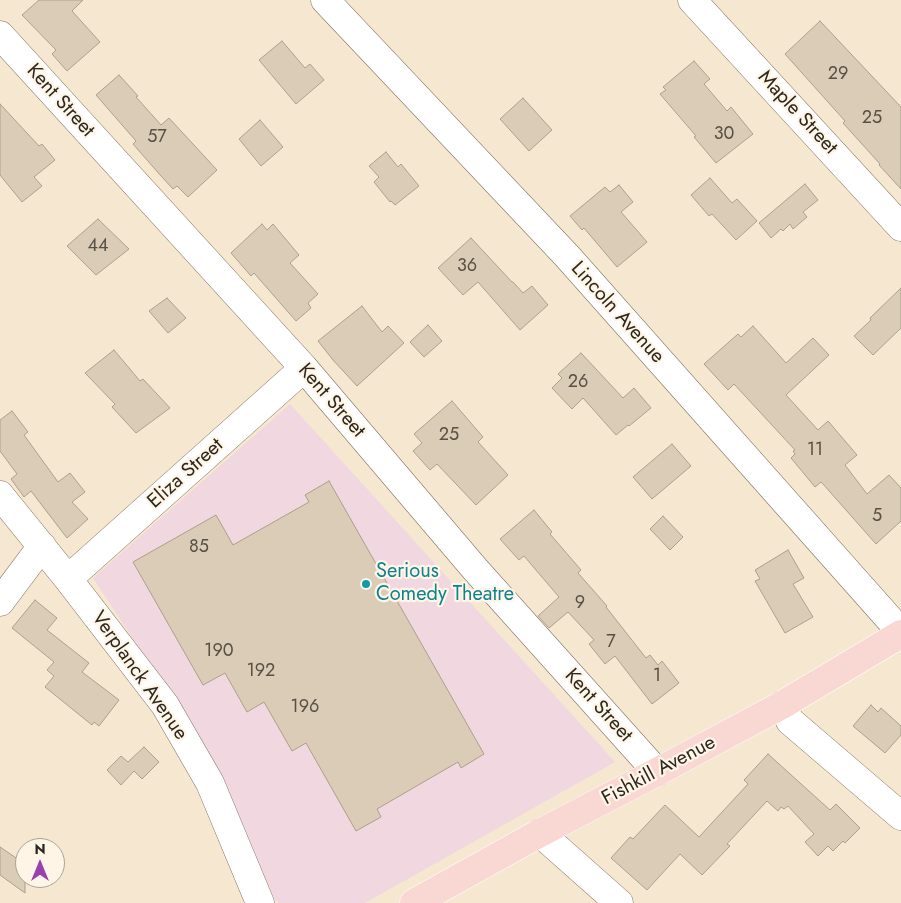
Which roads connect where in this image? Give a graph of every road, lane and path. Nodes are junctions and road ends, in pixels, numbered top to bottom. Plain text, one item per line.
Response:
1 (326, 0) edge
2 (692, 0) edge
3 (0, 35) edge
4 (901, 227) edge
5 (304, 368) junction
6 (0, 495) edge
7 (42, 546) junction
8 (68, 579) junction
9 (0, 602) edge
10 (901, 633) edge
11 (782, 705) junction
12 (657, 772) junction
13 (901, 816) edge
14 (540, 833) junction
15 (260, 903) edge
16 (414, 903) edge
17 (619, 903) edge

1 - 10 street, Lincoln Avenue
2 - 4 street, Maple Street
3 - 5 street, Kent Street
5 - 8 street, Eliza Street
5 - 12 street, Kent Street
6 - 7 street, Verplanck Avenue
7 - 8 street, Verplanck Avenue
7 - 9 street
8 - 15 street, Verplanck Avenue
10 - 11 main road, Fishkill Avenue
11 - 12 main road, Fishkill Avenue
11 - 13 street
12 - 14 main road, Fishkill Avenue
14 - 16 main road, Fishkill Avenue
14 - 17 street

